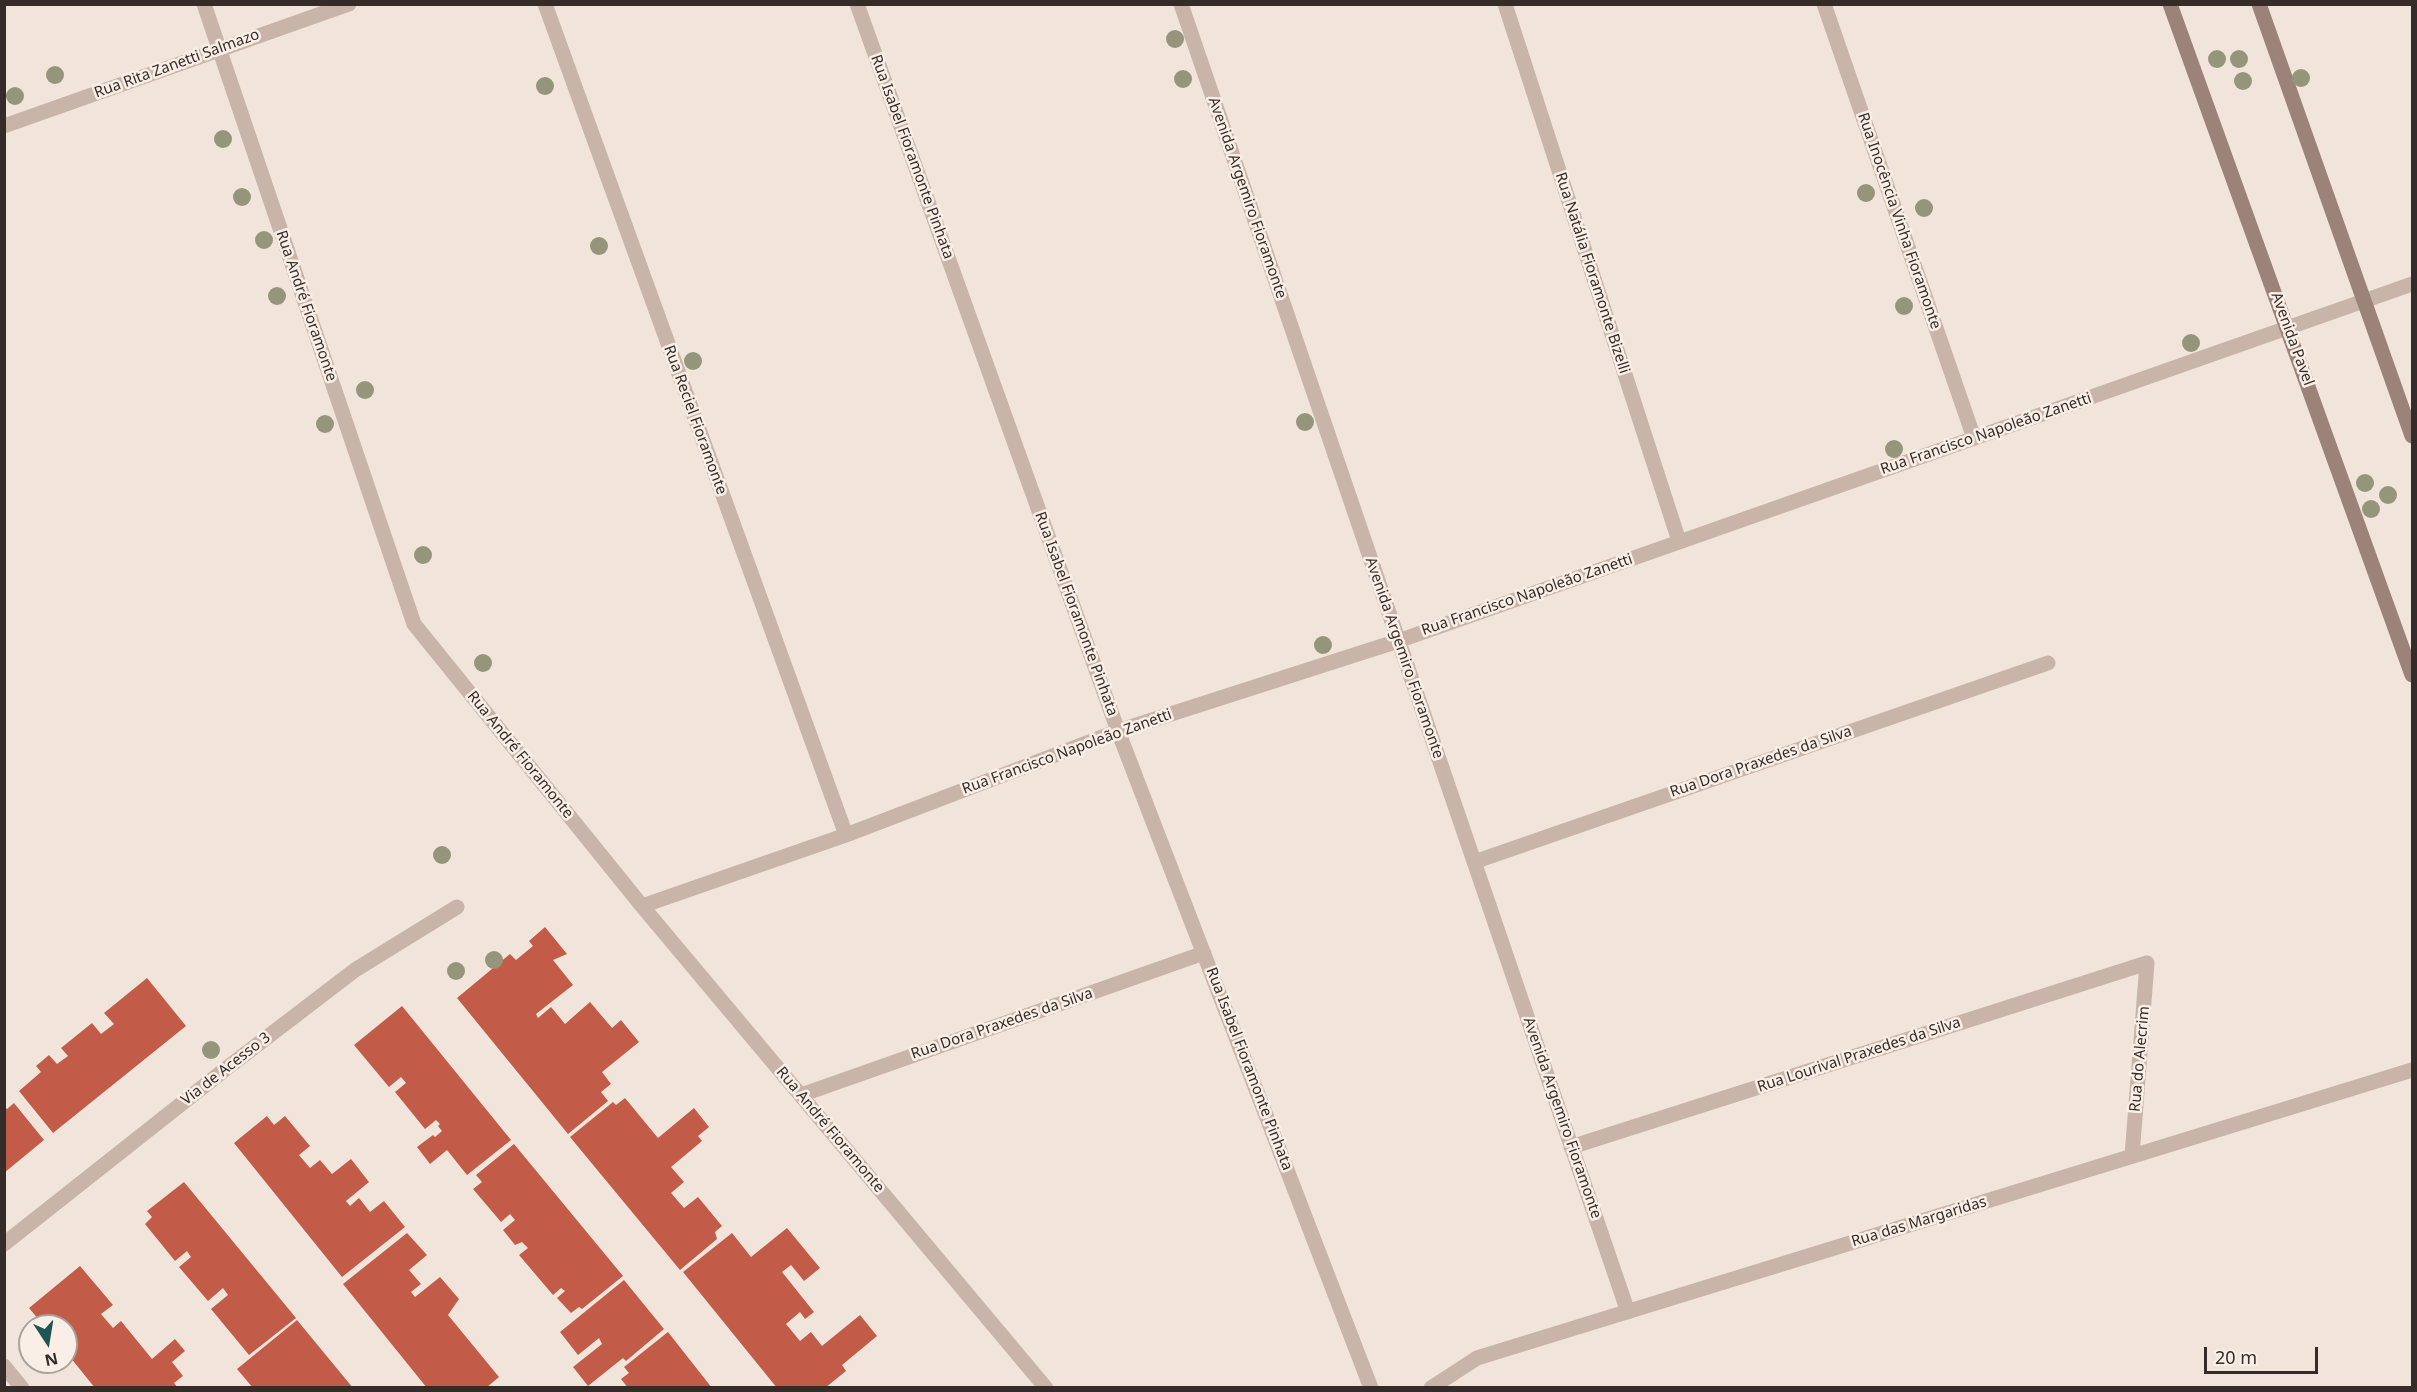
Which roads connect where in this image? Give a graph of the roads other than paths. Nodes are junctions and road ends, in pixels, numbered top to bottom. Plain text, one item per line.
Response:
1 (204, 4) edge
2 (349, 4) edge
3 (545, 4) edge
4 (857, 4) edge
5 (1181, 4) edge
6 (1505, 4) edge
7 (1824, 4) edge
8 (2170, 4) edge
9 (2259, 4) edge
10 (219, 49) junction
11 (4, 126) edge
12 (2412, 284) edge
13 (2365, 301) junction
14 (2289, 328) junction
15 (2412, 436) edge
16 (1974, 438) junction
17 (1679, 541) junction
18 (1398, 641) junction
19 (2048, 663) dead end
20 (2412, 675) edge
21 (1118, 731) junction
22 (846, 835) junction
23 (1474, 862) junction
24 (642, 906) junction
25 (456, 907) dead end
26 (1204, 953) junction
27 (2147, 963) joint
28 (2412, 1070) edge
29 (801, 1095) junction
30 (1571, 1147) junction
31 (2132, 1156) junction
32 (4, 1244) edge
33 (1628, 1312) junction
34 (4, 1366) edge
35 (22, 1388) edge
36 (1046, 1388) edge
37 (1371, 1388) edge
38 (1431, 1388) edge

1 - 10 street, Rua André Fioramonte
2 - 10 street, Rua Rita Zanetti Salmazo
3 - 22 street, Rua Reciel Fioramonte
4 - 21 street, Rua Isabel Fioramonte Pinhata
5 - 18 street, Avenida Argemiro Fioramonte
6 - 17 street, Rua Natália Fioramonte Bizelli
7 - 16 street, Rua Inocência Vinha Fioramonte
8 - 14 street, Avenida Pavel
9 - 13 street
10 - 11 street, Rua Rita Zanetti Salmazo
10 - 24 street, Rua André Fioramonte
12 - 13 street, Rua Francisco Napoleão Zanetti
13 - 14 street, Rua Francisco Napoleão Zanetti
13 - 15 street
14 - 16 street, Rua Francisco Napoleão Zanetti
14 - 20 street, Avenida Pavel
16 - 17 street, Rua Francisco Napoleão Zanetti
17 - 18 street, Rua Francisco Napoleão Zanetti
18 - 21 street, Rua Francisco Napoleão Zanetti
18 - 23 street, Avenida Argemiro Fioramonte
19 - 23 street, Rua Dora Praxedes da Silva
21 - 22 street, Rua Francisco Napoleão Zanetti
21 - 26 street, Rua Isabel Fioramonte Pinhata
22 - 24 street, Rua Francisco Napoleão Zanetti
23 - 30 street, Avenida Argemiro Fioramonte
24 - 29 street, Rua André Fioramonte
25 - 32 street, Via de Acesso 3
26 - 29 street, Rua Dora Praxedes da Silva
26 - 37 street, Rua Isabel Fioramonte Pinhata
27 - 30 street, Rua Lourival Praxedes da Silva
27 - 31 street, Rua do Alecrim
28 - 31 street, Rua das Margaridas
29 - 36 street, Rua André Fioramonte
30 - 33 street, Avenida Argemiro Fioramonte
31 - 33 street, Rua das Margaridas
33 - 38 street, Rua das Margaridas
34 - 35 street

